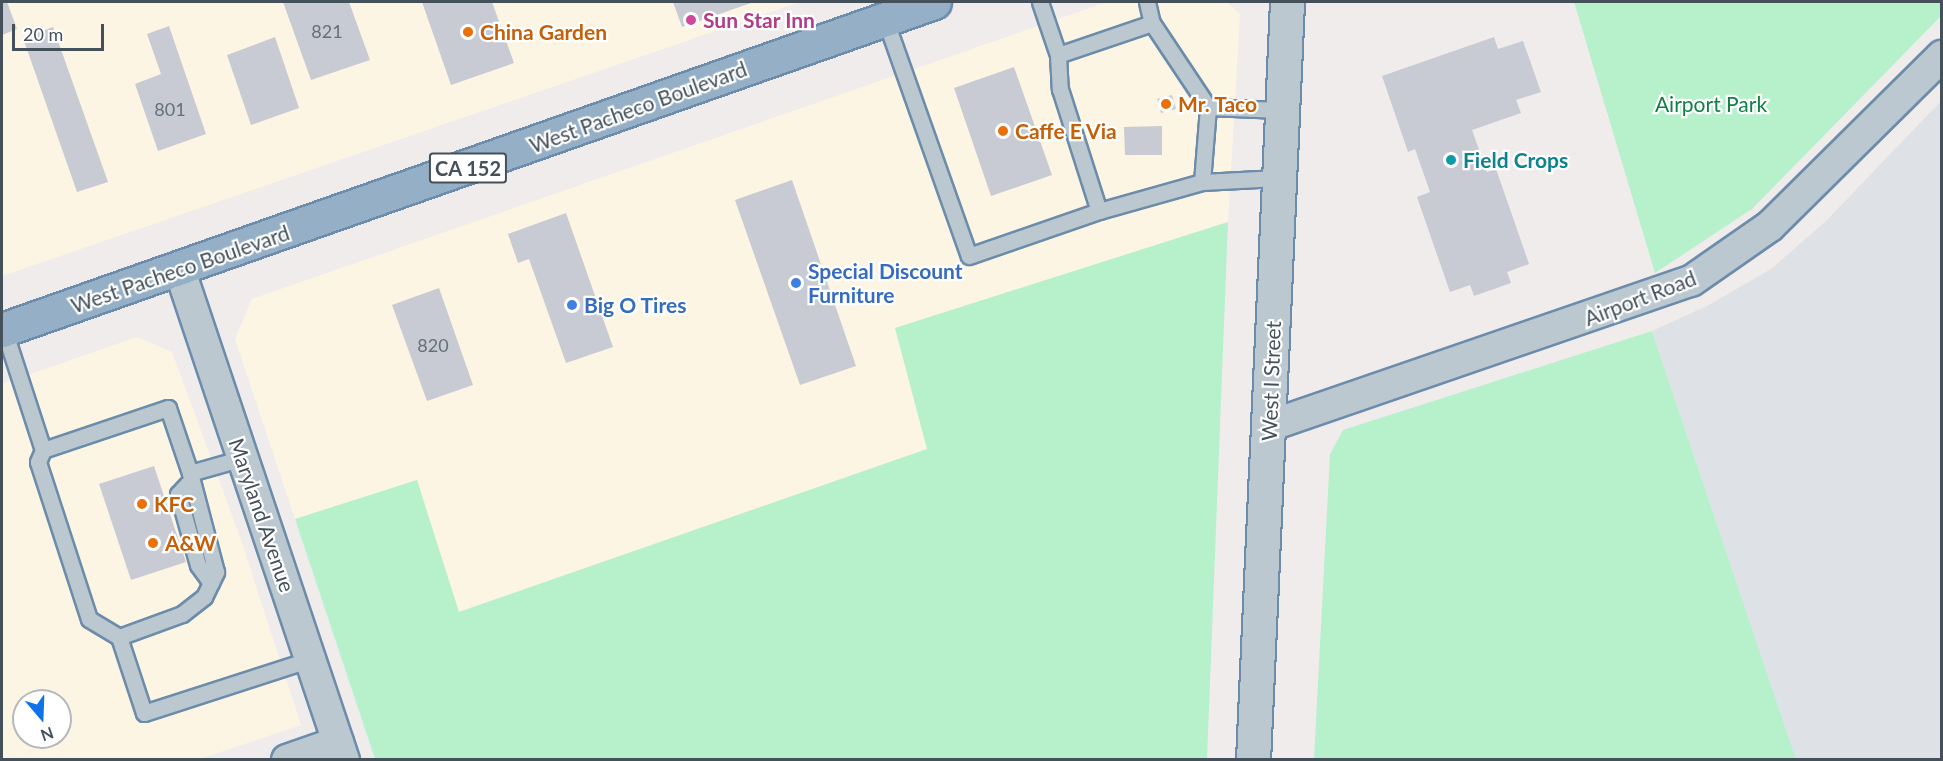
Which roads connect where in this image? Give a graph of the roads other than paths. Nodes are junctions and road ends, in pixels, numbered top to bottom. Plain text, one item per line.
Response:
1 (934, 2) edge
2 (1040, 2) edge
3 (1148, 2) edge
4 (1287, 2) edge
5 (885, 19) junction
6 (1152, 23) junction
7 (1058, 55) junction
8 (1941, 56) edge
9 (1208, 107) junction
10 (1280, 110) junction
11 (1278, 178) junction
12 (1202, 182) junction
13 (1099, 212) junction
14 (180, 271) junction
15 (3, 330) edge
16 (1269, 426) junction
17 (43, 450) junction
18 (243, 458) junction
19 (191, 476) junction
20 (119, 637) junction
21 (311, 659) junction
22 (341, 751) edge
23 (286, 759) edge
24 (1253, 759) edge

1 - 5 highway, West Pacheco Boulevard / CA 152
2 - 7 lane
3 - 6 lane
4 - 10 street, West I Street
5 - 13 lane
5 - 14 highway, West Pacheco Boulevard / CA 152
6 - 7 lane
6 - 9 lane
7 - 13 lane
8 - 16 street, Airport Road
9 - 10 lane
9 - 12 lane
10 - 11 street, West I Street
11 - 12 lane
11 - 16 street, West I Street
12 - 13 lane
14 - 15 highway, West Pacheco Boulevard / CA 152
14 - 18 street, Maryland Avenue
15 - 17 lane
16 - 24 street, West I Street
17 - 19 lane
17 - 20 lane
18 - 19 lane
18 - 21 street, Maryland Avenue
19 - 20 lane
20 - 21 lane
21 - 22 street, Maryland Avenue
22 - 23 street

